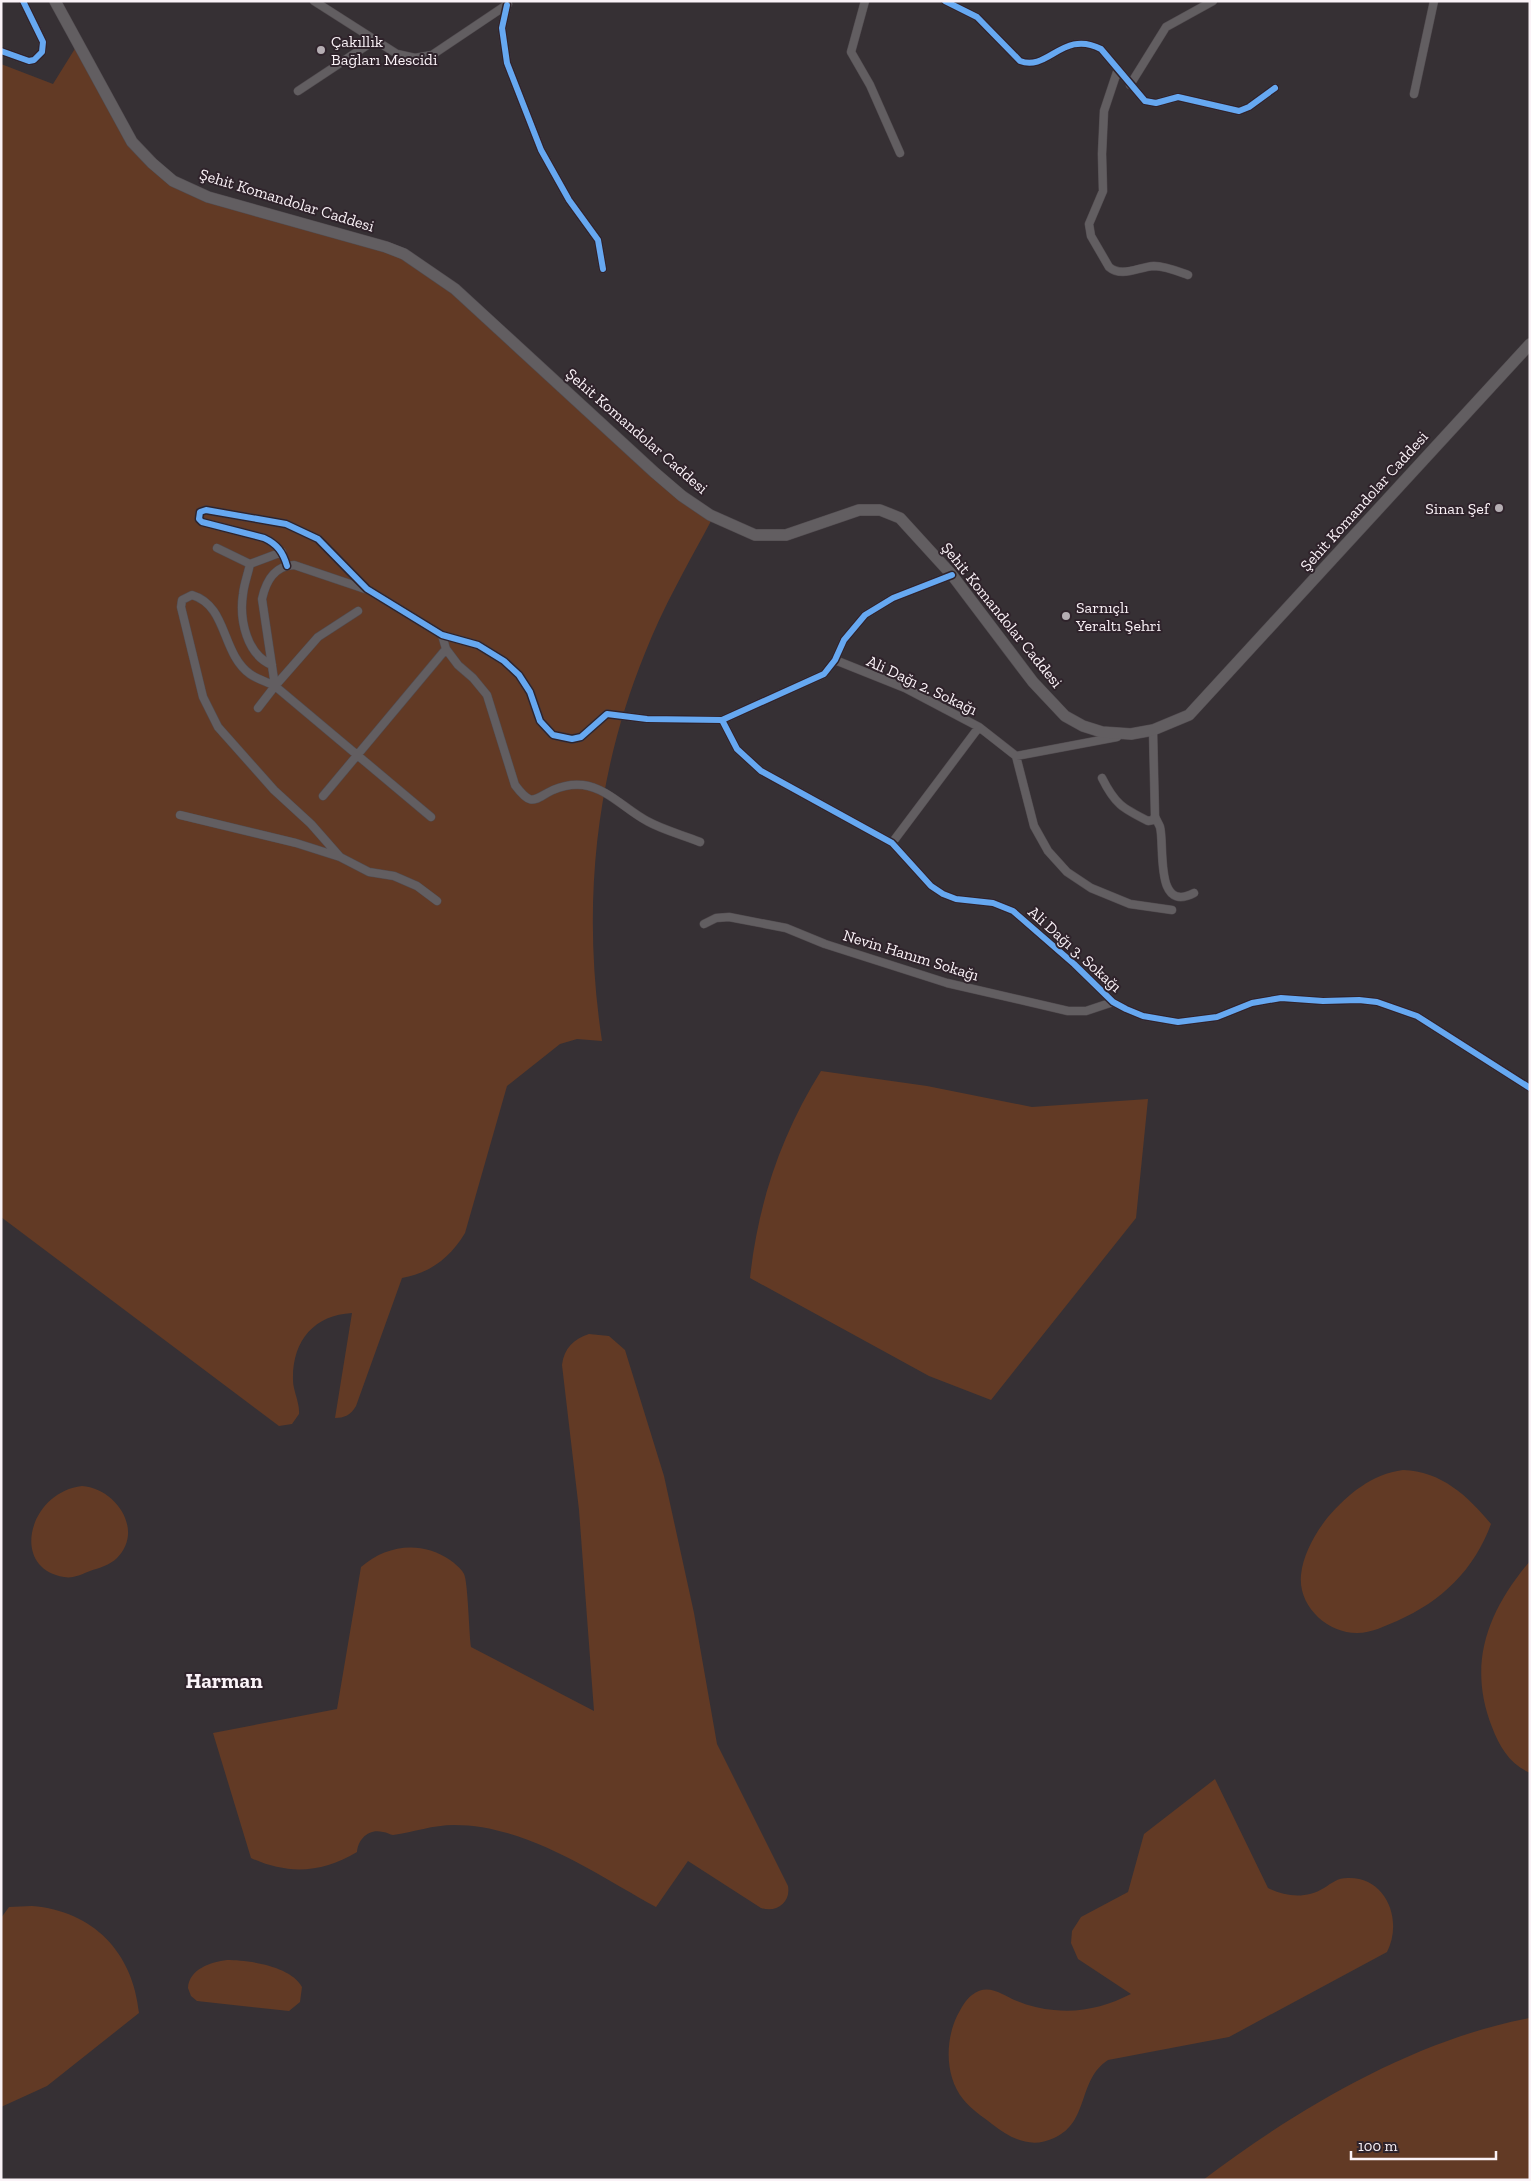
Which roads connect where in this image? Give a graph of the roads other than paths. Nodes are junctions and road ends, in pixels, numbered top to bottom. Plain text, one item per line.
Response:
1 (23, 1) edge
2 (55, 1) edge
3 (314, 1) edge
4 (865, 1) edge
5 (945, 1) edge
6 (1212, 1) edge
7 (1434, 1) edge
8 (508, 3) edge
9 (375, 40) junction
10 (1, 51) edge
11 (1118, 69) junction
12 (1130, 85) junction
13 (1275, 88) dead end
14 (298, 91) dead end
15 (1414, 94) dead end
16 (900, 153) dead end
17 (603, 269) dead end
18 (1188, 275) dead end
19 (1530, 344) edge
20 (217, 548) dead end
21 (282, 552) junction
22 (250, 564) junction
23 (287, 566) junction
24 (952, 575) junction
25 (367, 589) junction
26 (358, 611) dead end
27 (442, 635) junction
28 (446, 649) junction
29 (835, 660) junction
30 (272, 665) junction
31 (275, 686) junction
32 (258, 708) dead end
33 (722, 720) junction
34 (979, 727) junction
35 (1153, 730) junction
36 (1131, 734) junction
37 (358, 756) junction
38 (1016, 756) junction
39 (1102, 778) dead end
40 (323, 796) dead end
41 (180, 815) dead end
42 (1155, 816) junction
43 (431, 817) dead end
44 (700, 842) dead end
45 (892, 843) junction
46 (340, 857) junction
47 (1194, 894) dead end
48 (437, 901) dead end
49 (1172, 910) dead end
50 (704, 924) dead end
51 (1113, 1002) junction
52 (1530, 1088) edge

1 - 10 street
2 - 24 main road, Şehit Komandolar Caddesi
3 - 9 street
4 - 16 street
5 - 11 street
6 - 12 street
7 - 15 street
8 - 9 street
8 - 17 street
9 - 14 street
11 - 12 street
11 - 18 street
12 - 13 street
19 - 35 main road, Şehit Komandolar Caddesi
20 - 22 street
21 - 22 street
21 - 23 street
21 - 25 street
22 - 30 street
23 - 25 street
23 - 30 street
24 - 29 street
24 - 36 main road, Şehit Komandolar Caddesi
25 - 27 street
26 - 31 street
27 - 28 street
27 - 33 street
28 - 37 street
28 - 44 street
29 - 33 street
29 - 34 street, Ali Dağı 2. Sokağı
30 - 31 street
31 - 32 street
31 - 37 street
31 - 46 street
33 - 45 street, Ali Dağı 3. Sokağı
34 - 38 street, Ali Dağı 2. Sokağı
34 - 45 street
35 - 36 main road, Şehit Komandolar Caddesi
35 - 42 street
36 - 38 street
37 - 40 street
37 - 43 street
38 - 49 street
39 - 42 street
41 - 46 street
42 - 47 street
45 - 51 street, Ali Dağı 3. Sokağı
46 - 48 street
50 - 51 street, Nevin Hanım Sokağı
51 - 52 street, Ali Dağı 3. Sokağı

